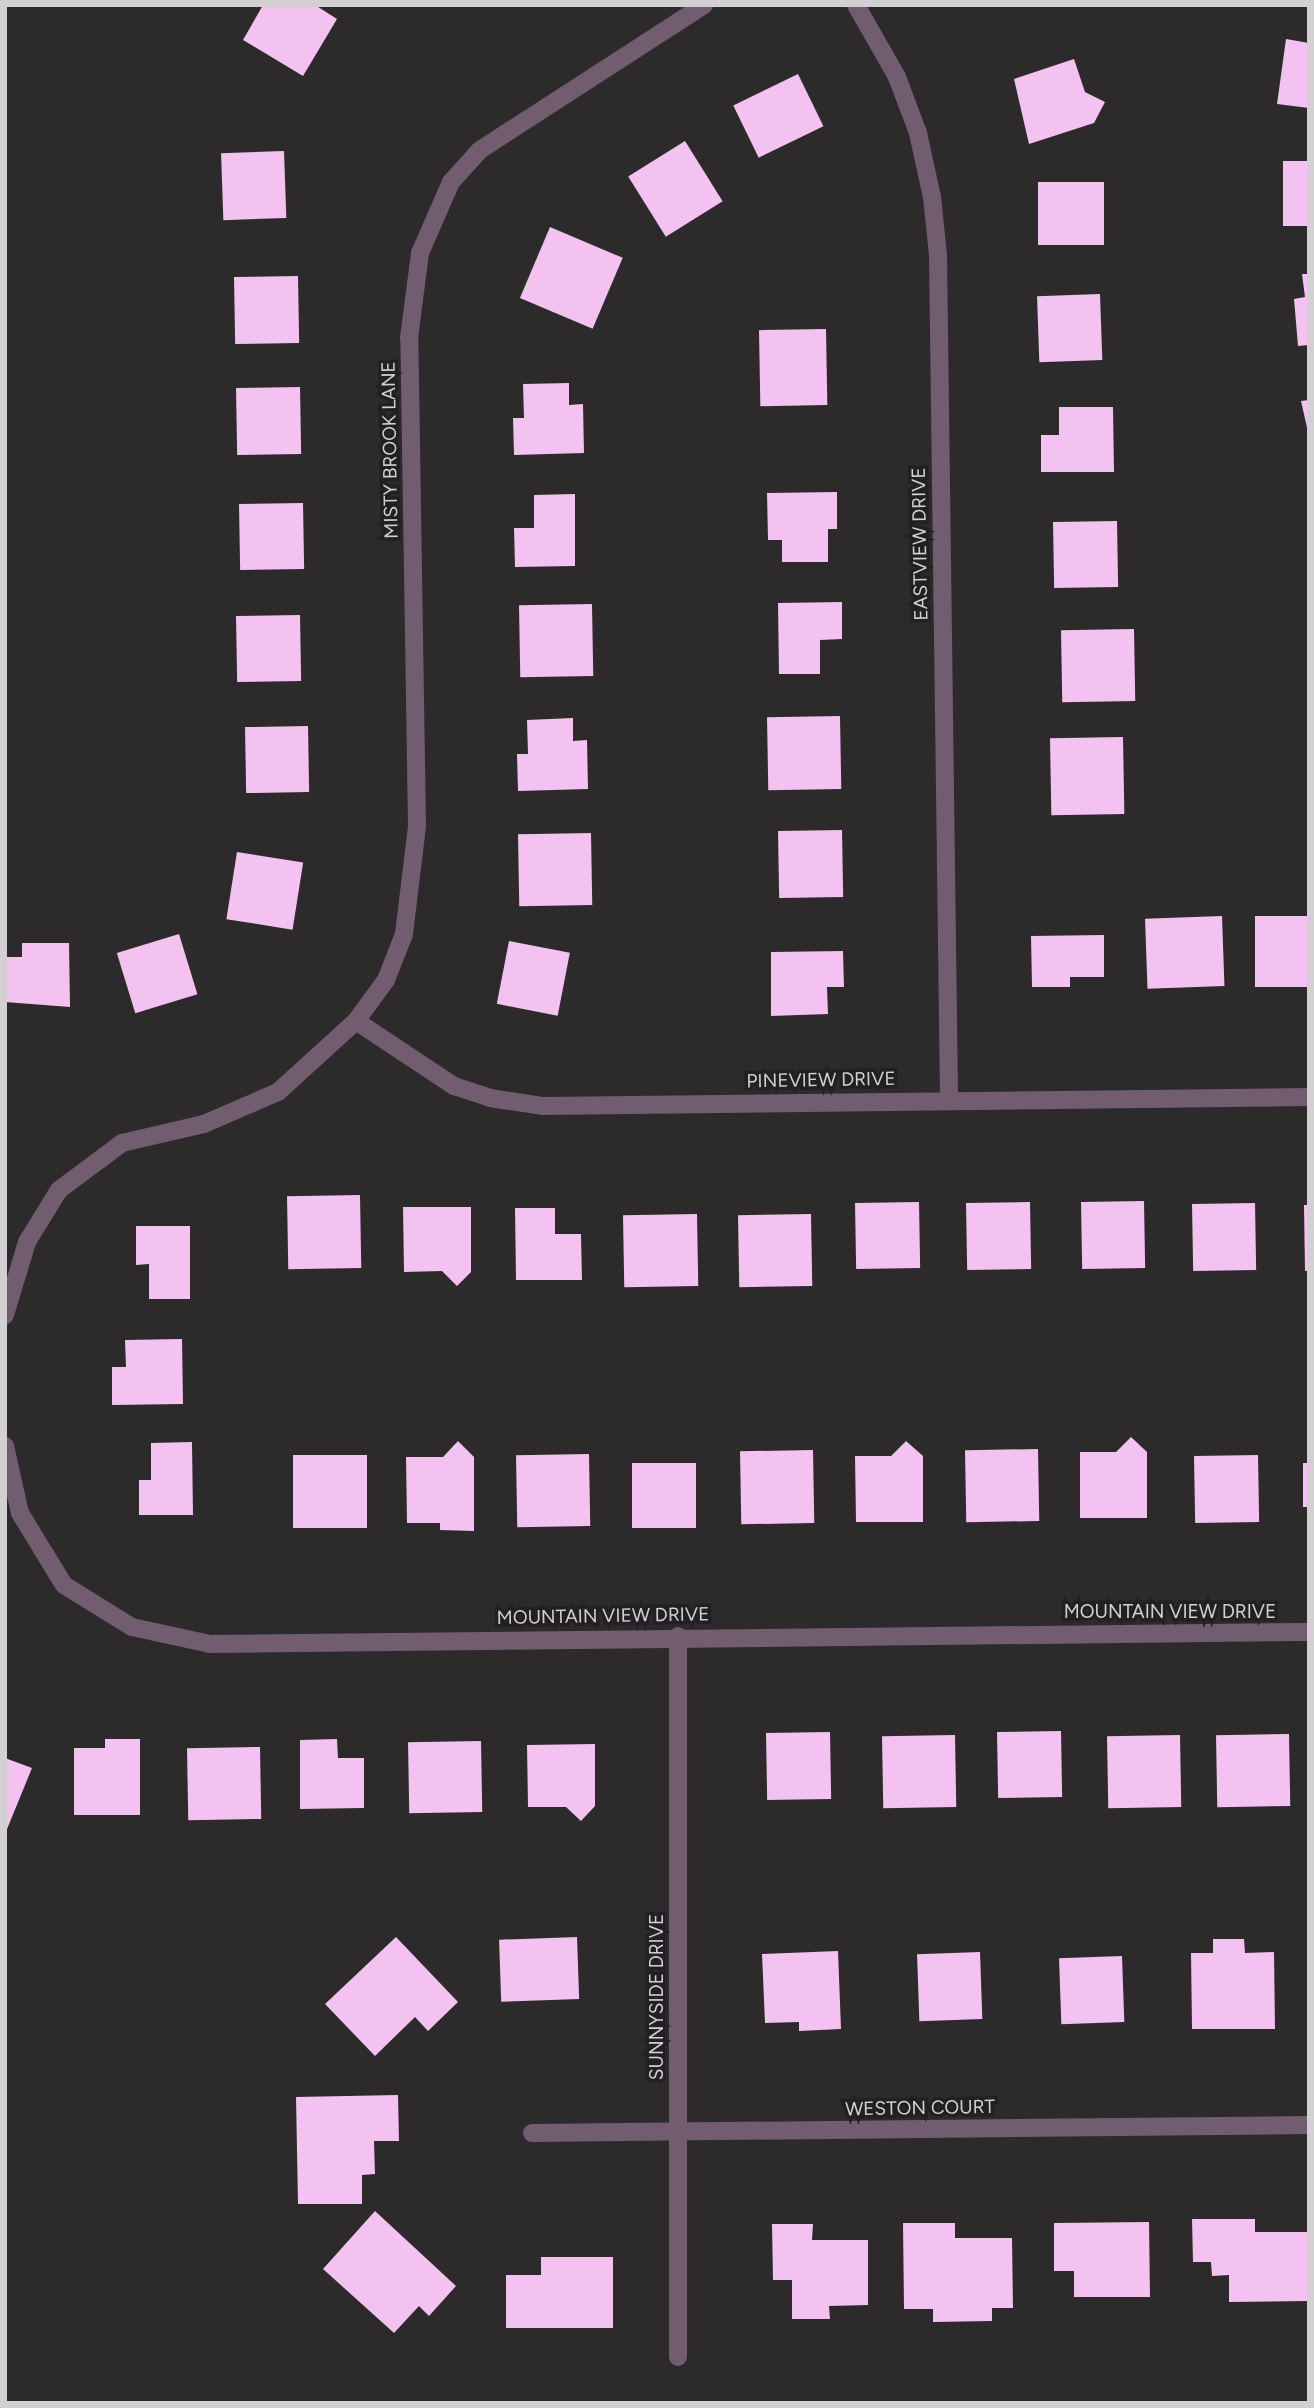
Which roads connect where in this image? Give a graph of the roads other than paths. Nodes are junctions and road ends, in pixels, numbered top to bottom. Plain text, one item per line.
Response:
1 (704, 5) edge
2 (856, 5) edge
3 (355, 1021) junction
4 (1309, 1097) edge
5 (949, 1098) junction
6 (5, 1315) edge
7 (5, 1446) edge
8 (1309, 1632) edge
9 (678, 1636) junction
10 (1309, 2125) edge
11 (678, 2132) junction
12 (532, 2133) dead end
13 (678, 2357) dead end

1 - 3 street, MISTY BROOK LANE
2 - 5 street, EASTVIEW DRIVE
3 - 5 street, PINEVIEW DRIVE
3 - 6 street
4 - 5 street, PINEVIEW DRIVE
7 - 9 street, MOUNTAIN VIEW DRIVE
8 - 9 street, MOUNTAIN VIEW DRIVE
9 - 11 street, SUNNYSIDE DRIVE
10 - 11 street, WESTON COURT
11 - 12 street, WESTON COURT
11 - 13 street, SUNNYSIDE DRIVE

